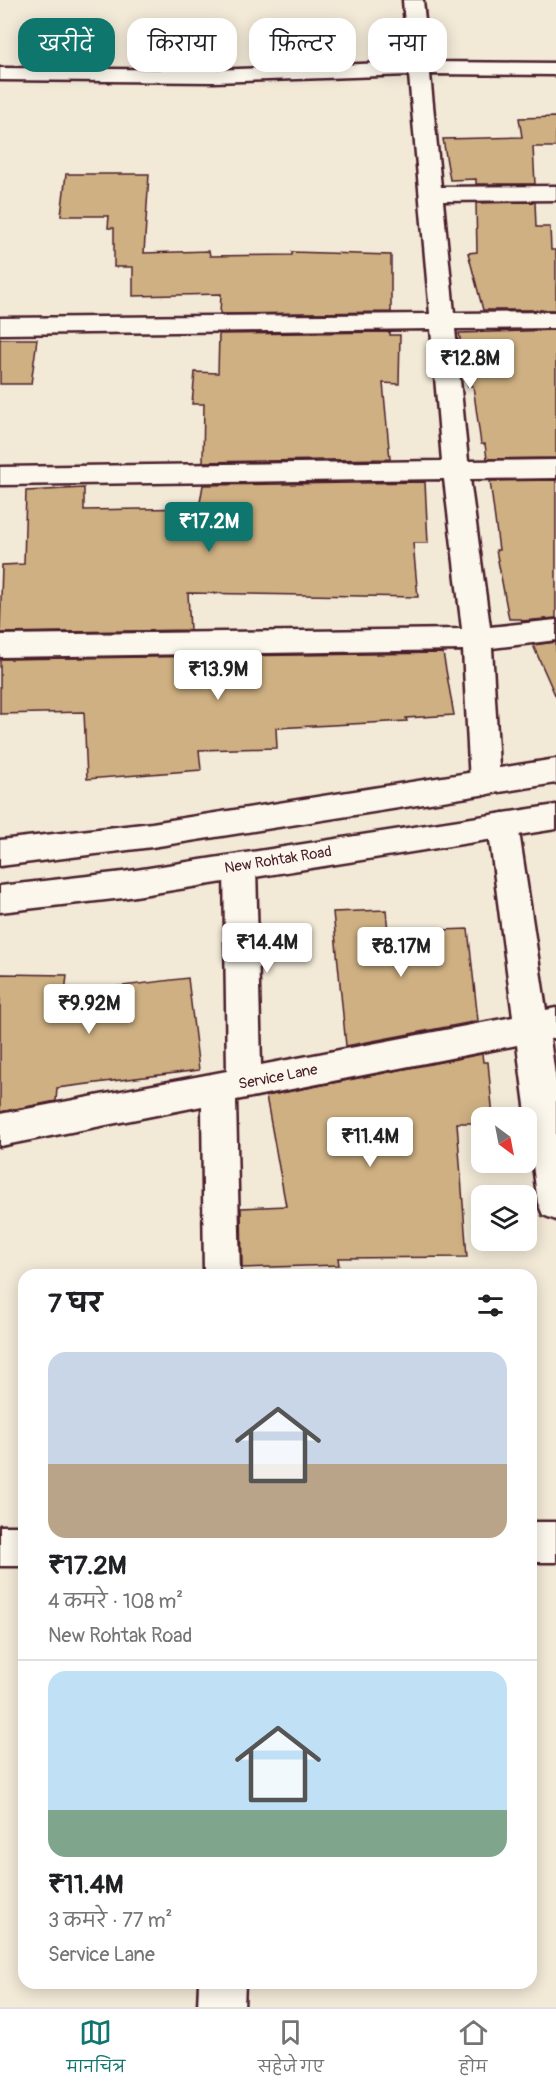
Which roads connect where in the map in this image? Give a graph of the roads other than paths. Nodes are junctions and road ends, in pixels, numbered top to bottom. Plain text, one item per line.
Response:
1 (413, 0) edge
2 (415, 18) edge
3 (447, 68) edge
4 (556, 69) edge
5 (368, 70) edge
6 (419, 72) edge
7 (0, 74) edge
8 (556, 193) edge
9 (430, 194) junction
10 (556, 320) edge
11 (442, 321) junction
12 (0, 326) edge
13 (456, 469) junction
14 (556, 469) edge
15 (0, 476) edge
16 (556, 630) edge
17 (477, 639) junction
18 (0, 646) edge
19 (556, 771) edge
20 (485, 783) junction
21 (556, 817) edge
22 (503, 825) junction
23 (0, 853) edge
24 (240, 867) junction
25 (0, 900) edge
26 (544, 1025) edge
27 (232, 1086) junction
28 (0, 1130) edge
29 (556, 1203) edge
30 (222, 1269) edge
31 (537, 1542) edge
32 (556, 1542) edge
33 (0, 1546) edge
34 (18, 1546) edge
35 (222, 1989) edge
36 (222, 2007) edge

1 - 2 street
3 - 4 street
5 - 7 street
6 - 9 street
8 - 9 street
9 - 11 street
10 - 11 street
11 - 12 street
11 - 13 street
13 - 14 street
13 - 15 street
13 - 17 street
16 - 17 street
17 - 18 street
17 - 20 street
19 - 20 street
20 - 23 street
21 - 22 street, New Rohtak Road
22 - 24 street, New Rohtak Road
22 - 26 street
24 - 25 street, New Rohtak Road
24 - 27 street
26 - 27 street, Service Lane
26 - 29 street
27 - 28 street, Service Lane
27 - 30 street
31 - 32 street
33 - 34 street
35 - 36 street

